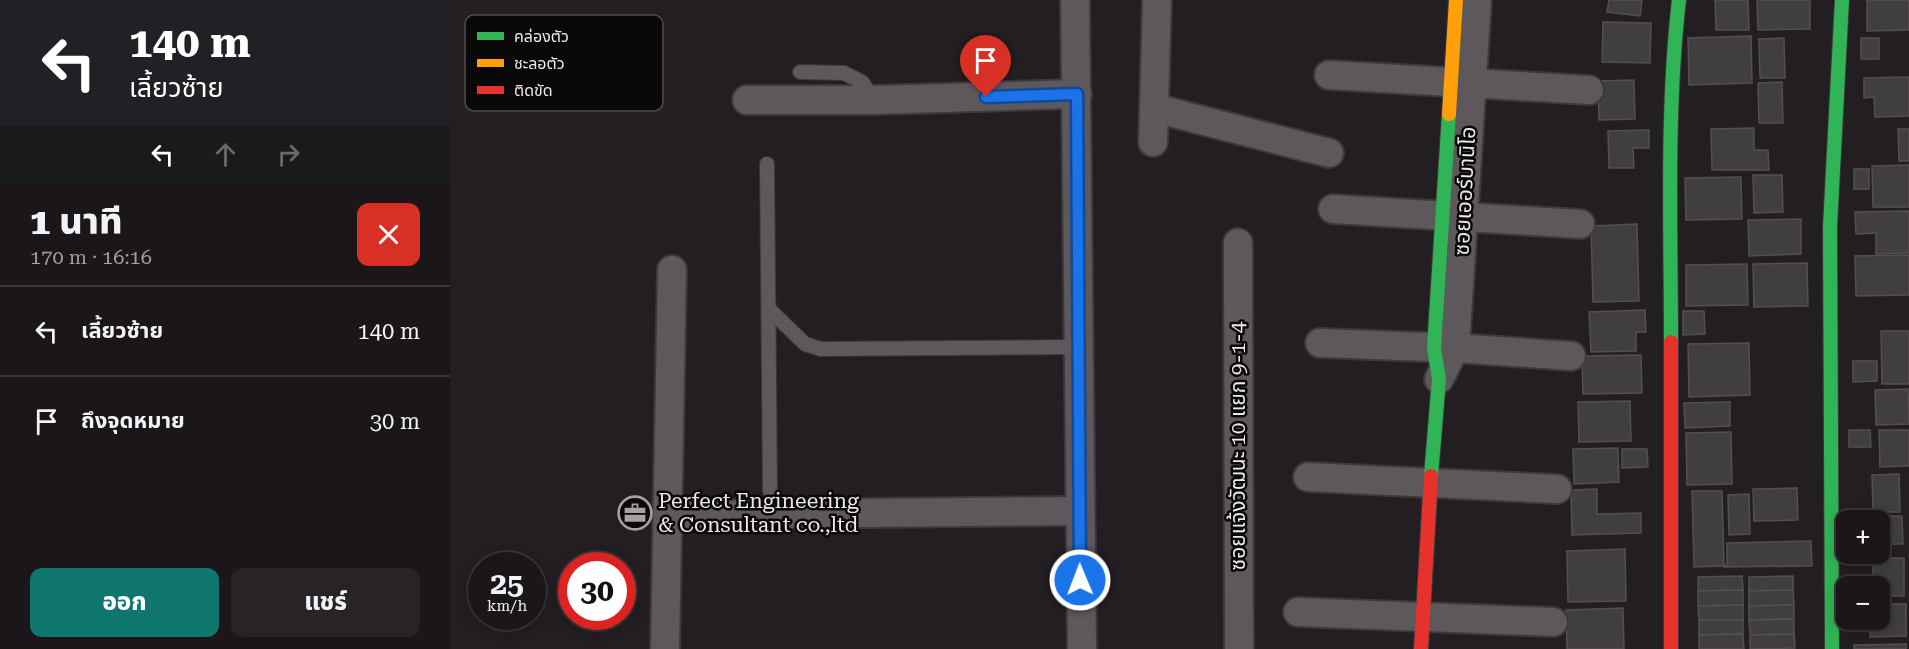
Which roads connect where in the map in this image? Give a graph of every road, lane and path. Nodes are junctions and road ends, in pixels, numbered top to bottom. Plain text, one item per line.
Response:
1 (1075, 0) edge
2 (1157, 0) edge
3 (1456, 0) edge
4 (1477, 0) edge
5 (1679, 0) edge
6 (1842, 0) edge
7 (800, 72) dead end
8 (1329, 75) dead end
9 (1461, 83) junction
10 (1589, 90) dead end
11 (1077, 94) junction
12 (747, 100) dead end
13 (874, 100) junction
14 (1154, 108) junction
15 (1153, 142) dead end
16 (1329, 153) dead end
17 (767, 164) dead end
18 (1333, 209) dead end
19 (1454, 217) junction
20 (1580, 224) dead end
21 (1238, 243) dead end
22 (672, 270) dead end
23 (769, 309) junction
24 (1320, 344) dead end
25 (1078, 347) junction
26 (1445, 348) junction
27 (1571, 356) dead end
28 (1439, 379) joint
29 (1308, 477) dead end
30 (1430, 483) junction
31 (1557, 489) dead end
32 (770, 491) dead end
33 (1079, 511) junction
34 (669, 515) junction
35 (1298, 612) dead end
36 (1423, 616) junction
37 (1553, 622) dead end
38 (665, 649) edge
39 (1082, 649) edge
40 (1239, 649) edge
41 (1421, 649) edge
42 (1671, 649) edge
43 (1832, 649) edge

1 - 11 street
2 - 14 street
3 - 9 street, ซอยเออร์บานิโอ
4 - 9 street, ซอยเออร์บานิโอ
5 - 42 street
6 - 43 street
7 - 13 lane
8 - 9 street
9 - 10 street
9 - 19 street, ซอยเออร์บานิโอ
11 - 13 street
11 - 25 street
12 - 13 street
14 - 15 street
14 - 16 street
17 - 23 lane
18 - 19 street
19 - 20 street
19 - 26 street, ซอยเออร์บานิโอ
21 - 40 street, ซอยแจ้งวัฒนะ 10 แยก 9-1-4
22 - 34 street
23 - 25 lane
23 - 32 lane
24 - 26 street
25 - 33 street
26 - 27 street
26 - 28 street, ซอยเออร์บานิโอ
28 - 30 street, ซอยเออร์บานิโอ
29 - 30 street
30 - 31 street
30 - 36 street, ซอยเออร์บานิโอ
33 - 34 street
33 - 39 street
34 - 38 street
35 - 36 street
36 - 37 street
36 - 41 street, ซอยเออร์บานิโอ

